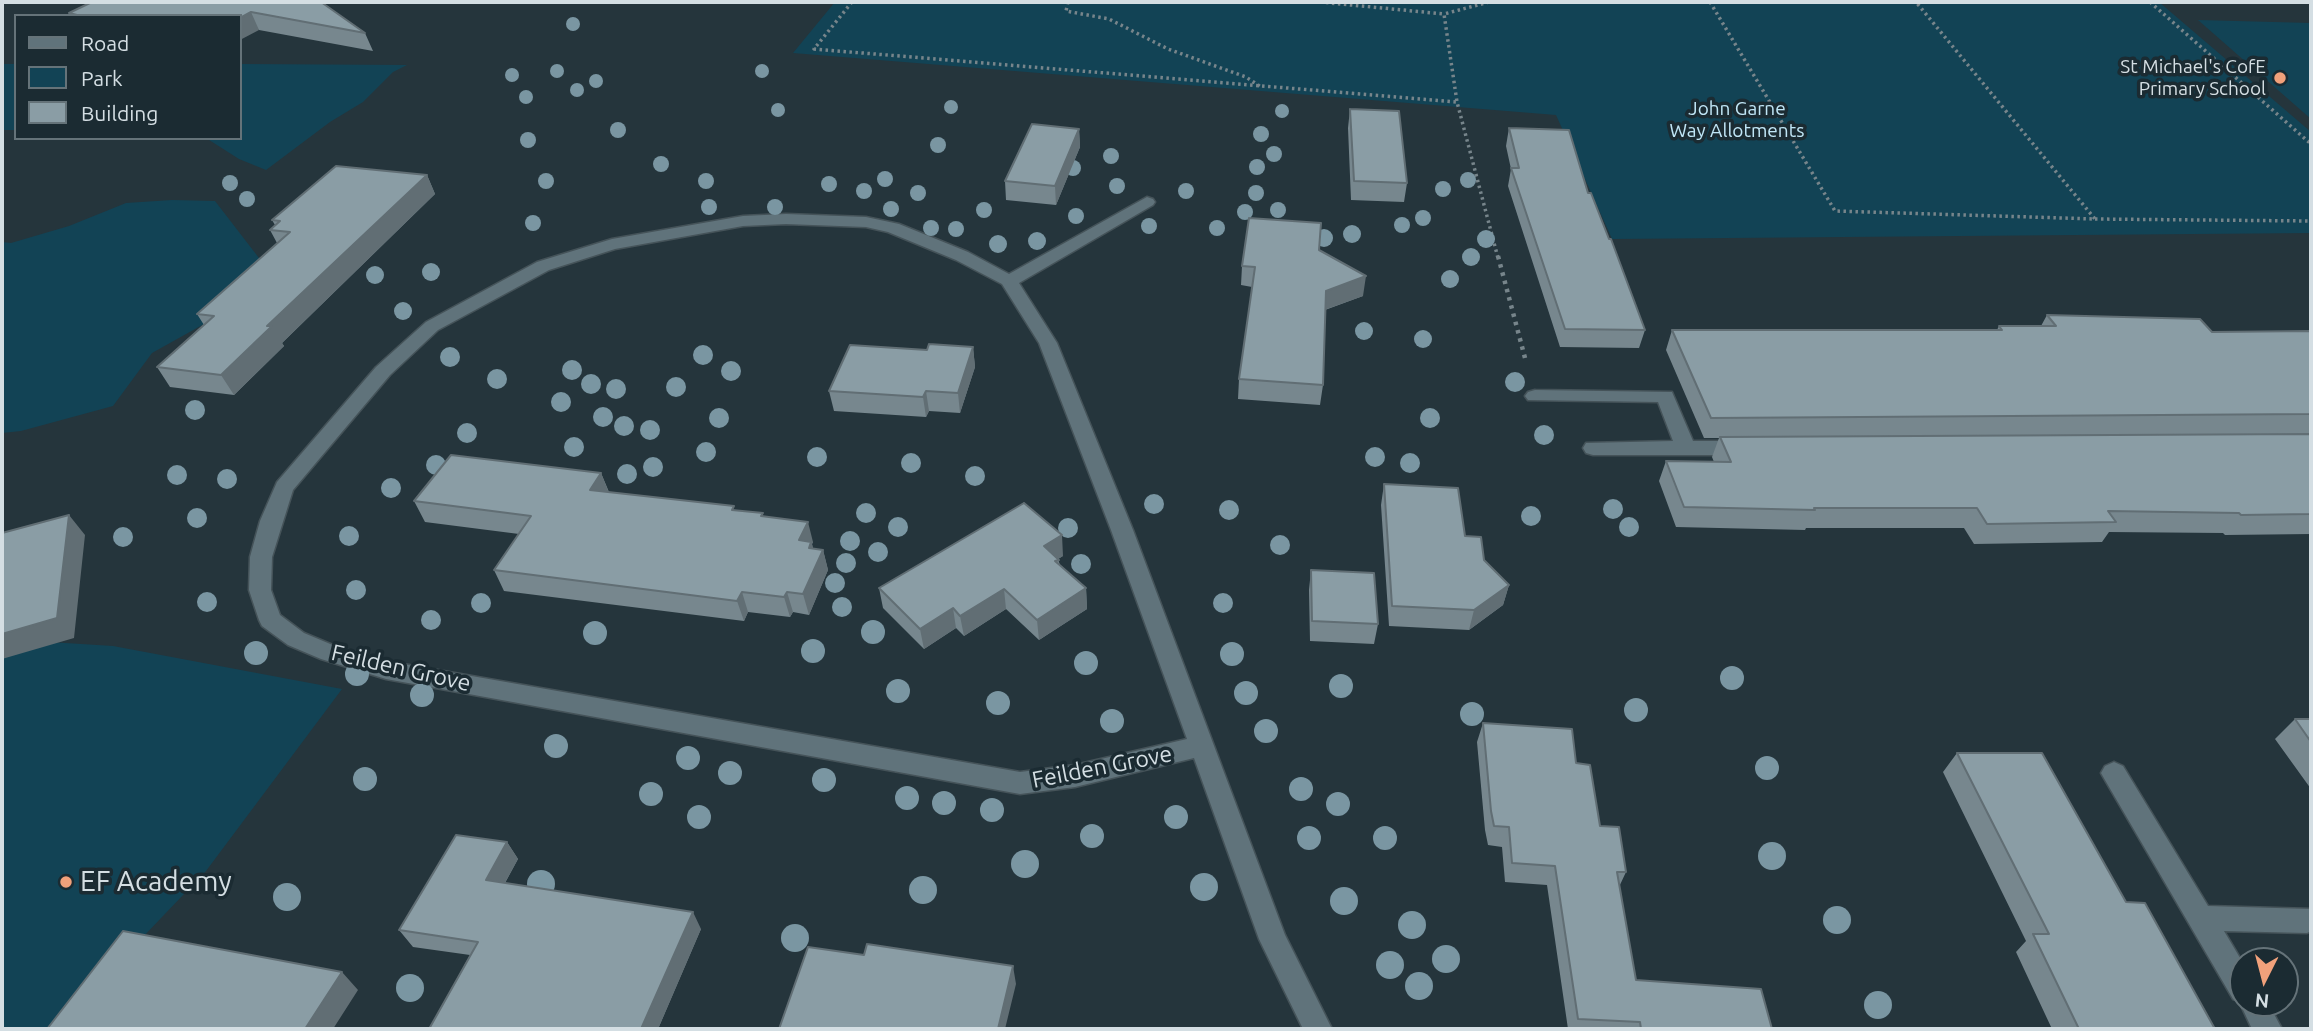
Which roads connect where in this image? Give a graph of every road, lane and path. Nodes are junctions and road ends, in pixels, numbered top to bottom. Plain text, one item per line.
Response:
1 (852, 2) edge
2 (1068, 2) edge
3 (1320, 2) edge
4 (1489, 2) edge
5 (1710, 2) edge
6 (1916, 2) edge
7 (2150, 2) edge
8 (1444, 15) junction
9 (1262, 88) junction
10 (1457, 102) junction
11 (2311, 144) edge
12 (1147, 202) dead end
13 (2095, 219) junction
14 (2311, 221) edge
15 (1009, 281) junction
16 (1538, 358) dead end
17 (1535, 396) dead end
18 (1768, 447) edge
19 (1592, 448) dead end
20 (1686, 448) junction
21 (1200, 746) junction
22 (2114, 773) dead end
23 (2201, 918) junction
24 (2307, 920) dead end
25 (2229, 965) edge
26 (1318, 1029) edge

1 - 9 path
2 - 9 path
3 - 8 path
4 - 8 path
5 - 13 path
6 - 13 path
7 - 11 path
8 - 10 path
9 - 10 path
10 - 16 path
12 - 15 street
13 - 14 path
15 - 21 street, Feilden Grove
15 - 21 street, Feilden Grove
17 - 20 street
18 - 20 street
19 - 20 street
21 - 26 street, Feilden Grove
22 - 23 street
23 - 24 street
23 - 25 street

